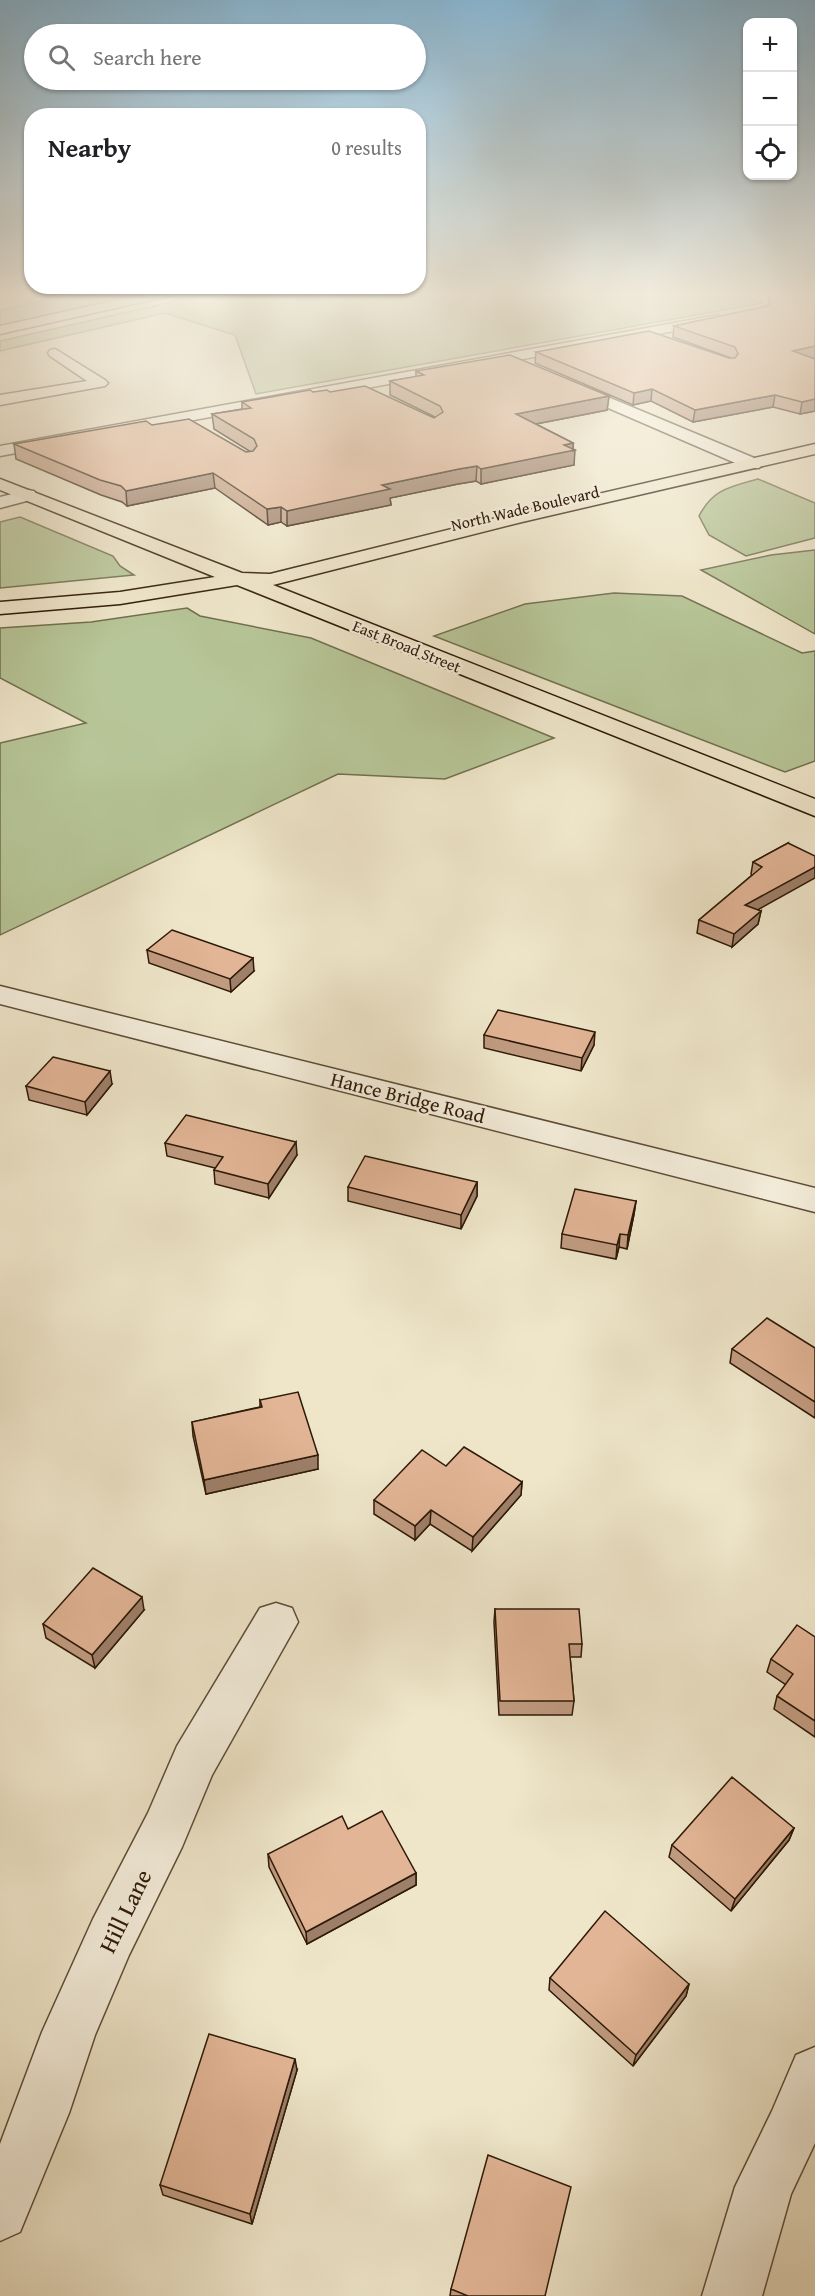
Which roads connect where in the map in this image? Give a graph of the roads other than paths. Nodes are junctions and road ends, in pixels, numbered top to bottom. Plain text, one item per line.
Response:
1 (283, 399) edge
2 (600, 399) edge
3 (180, 418) junction
4 (200, 430) edge
5 (815, 442) edge
6 (815, 449) edge
7 (0, 451) edge
8 (747, 461) junction
9 (0, 484) edge
10 (28, 495) junction
11 (0, 503) edge
12 (358, 559) junction
13 (237, 579) junction
14 (0, 608) edge
15 (391, 640) junction
16 (815, 808) edge
17 (0, 994) edge
18 (815, 1200) edge
19 (276, 1622) dead end
20 (815, 2074) edge
21 (0, 2212) edge
22 (732, 2296) edge

1 - 3 street
2 - 8 street
3 - 4 street
3 - 7 street
5 - 8 main road, North Wade Boulevard
6 - 8 main road, North Wade Boulevard
8 - 12 main road, North Wade Boulevard
8 - 13 main road, North Wade Boulevard
9 - 10 main road, East Broad Street
10 - 11 street
10 - 13 main road, East Broad Street
12 - 13 main road, North Wade Boulevard
12 - 15 main road
13 - 14 main road, North Wade Boulevard
13 - 15 main road, East Broad Street
15 - 16 main road, East Broad Street
17 - 18 street, Hance Bridge Road
19 - 21 street, Hill Lane
20 - 22 street

